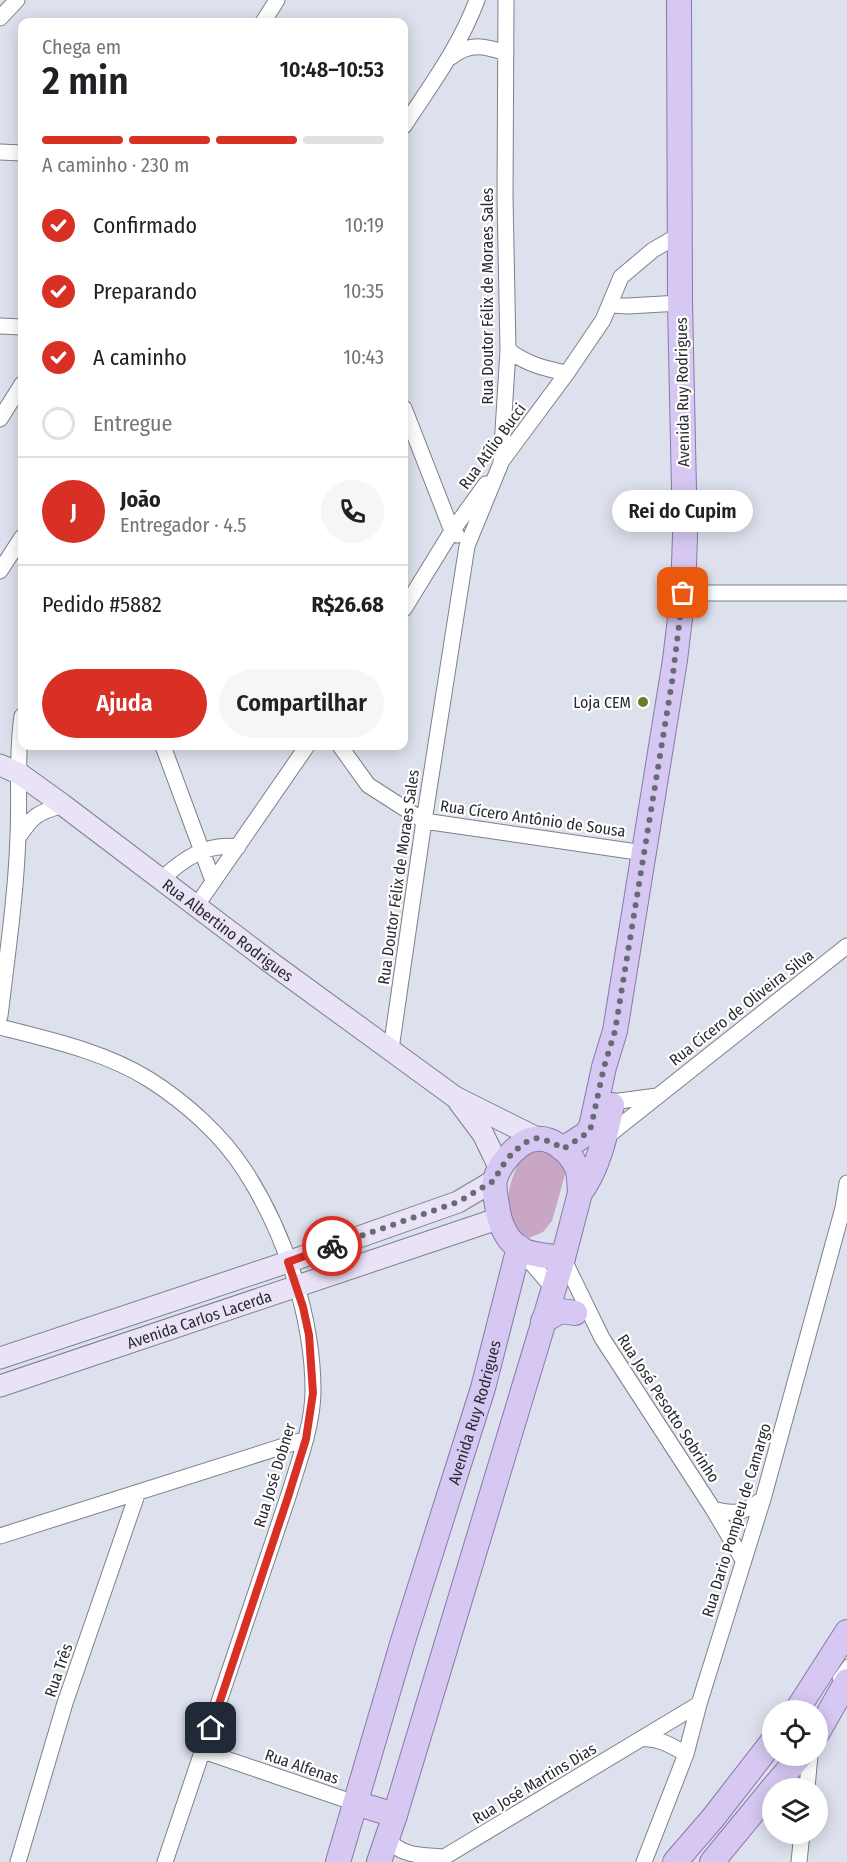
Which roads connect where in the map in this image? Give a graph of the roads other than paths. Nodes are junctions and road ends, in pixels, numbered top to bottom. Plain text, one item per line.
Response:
1 (17, 0) edge
2 (277, 0) edge
3 (477, 0) edge
4 (506, 0) edge
5 (679, 0) edge
6 (0, 18) edge
7 (266, 18) edge
8 (506, 53) junction
9 (449, 58) junction
10 (408, 120) edge
11 (0, 152) edge
12 (18, 153) edge
13 (679, 235) junction
14 (680, 303) junction
15 (611, 304) junction
16 (0, 326) edge
17 (18, 327) edge
18 (508, 351) junction
19 (567, 373) junction
20 (18, 390) edge
21 (408, 418) edge
22 (0, 419) edge
23 (501, 463) junction
24 (453, 531) junction
25 (18, 543) edge
26 (467, 546) junction
27 (0, 571) edge
28 (683, 593) junction
29 (847, 593) edge
30 (408, 603) edge
31 (19, 750) edge
32 (164, 750) edge
33 (304, 750) edge
34 (343, 750) edge
35 (0, 765) edge
36 (20, 774) junction
37 (63, 805) junction
38 (424, 821) junction
39 (18, 838) junction
40 (238, 847) junction
41 (201, 851) junction
42 (644, 853) junction
43 (162, 879) junction
44 (213, 881) junction
45 (197, 905) junction
46 (847, 946) edge
47 (0, 1016) edge
48 (0, 1028) edge
49 (615, 1031) junction
50 (391, 1049) junction
51 (657, 1096) junction
52 (455, 1097) junction
53 (612, 1102) junction
54 (537, 1138) junction
55 (604, 1139) junction
56 (563, 1149) junction
57 (498, 1174) junction
58 (847, 1183) edge
59 (580, 1193) junction
60 (845, 1206) edge
61 (500, 1218) junction
62 (519, 1247) junction
63 (563, 1258) junction
64 (288, 1262) junction
65 (296, 1287) junction
66 (553, 1289) junction
67 (575, 1312) junction
68 (543, 1321) junction
69 (602, 1338) junction
70 (0, 1358) edge
71 (0, 1386) edge
72 (306, 1439) junction
73 (138, 1492) junction
74 (763, 1499) junction
75 (713, 1509) junction
76 (0, 1536) edge
77 (743, 1560) junction
78 (847, 1632) edge
79 (847, 1645) edge
80 (847, 1664) edge
81 (841, 1682) edge
82 (803, 1700) edge
83 (812, 1700) edge
84 (699, 1704) junction
85 (828, 1710) edge
86 (641, 1739) junction
87 (203, 1751) junction
88 (686, 1754) junction
89 (762, 1755) edge
90 (790, 1766) edge
91 (779, 1778) edge
92 (762, 1794) edge
93 (762, 1797) edge
94 (355, 1803) junction
95 (746, 1807) dead end
96 (731, 1809) dead end
97 (395, 1815) junction
98 (387, 1839) junction
99 (801, 1844) edge
100 (440, 1860) edge
101 (18, 1862) edge
102 (165, 1862) edge
103 (338, 1862) edge
104 (379, 1862) edge
105 (644, 1862) edge
106 (675, 1862) edge
107 (686, 1862) edge
108 (712, 1862) edge
109 (799, 1862) edge

1 - 6 street
2 - 7 street
3 - 9 street
4 - 8 street, Rua Doutor Félix de Moraes Sales
5 - 13 main road, Avenida Ruy Rodrigues
8 - 9 street
8 - 18 street, Rua Doutor Félix de Moraes Sales
9 - 10 street
11 - 12 street
13 - 14 main road, Avenida Ruy Rodrigues
13 - 15 street, Rua Atílio Bucci
14 - 15 street
14 - 28 main road, Avenida Ruy Rodrigues
15 - 19 street, Rua Atílio Bucci
16 - 17 street
18 - 19 street
18 - 23 street, Rua Doutor Félix de Moraes Sales
19 - 23 street, Rua Atílio Bucci
20 - 22 street
21 - 24 street
23 - 24 street, Rua Atílio Bucci
23 - 26 street, Rua Doutor Félix de Moraes Sales
24 - 26 street
24 - 30 street, Rua Atílio Bucci
25 - 27 street
26 - 38 street, Rua Doutor Félix de Moraes Sales
28 - 29 street
28 - 42 main road, Avenida Ruy Rodrigues
31 - 36 street
32 - 41 street
33 - 40 street
34 - 38 street, Rua Cícero Antônio de Sousa
35 - 36 main road, Rua Albertino Rodrigues
36 - 37 main road, Rua Albertino Rodrigues
36 - 39 street
37 - 39 street
37 - 43 main road, Rua Albertino Rodrigues
38 - 42 street, Rua Cícero Antônio de Sousa
38 - 50 street, Rua Doutor Félix de Moraes Sales
39 - 47 street
40 - 41 street
40 - 44 street
41 - 43 street
41 - 44 street
42 - 49 main road, Avenida Ruy Rodrigues
43 - 45 main road, Rua Albertino Rodrigues
44 - 45 street
45 - 50 main road, Rua Albertino Rodrigues
46 - 51 street, Rua Cícero de Oliveira Silva
48 - 64 street, Rua José Dobner
49 - 53 main road, Avenida Ruy Rodrigues
49 - 56 main road, Avenida Ruy Rodrigues
50 - 52 main road, Rua Albertino Rodrigues
51 - 53 street
51 - 55 street, Rua Cícero de Oliveira Silva
52 - 54 main road, Rua Albertino Rodrigues
52 - 57 main road, Rua Albertino Rodrigues
53 - 55 main road, Avenida Ruy Rodrigues
54 - 56 main road
54 - 57 main road
55 - 59 main road, Avenida Ruy Rodrigues
56 - 59 main road
57 - 61 main road
57 - 64 main road, Avenida Carlos Lacerda
58 - 60 street, Rua Dario Pompeu de Camargo
59 - 63 main road, Avenida Ruy Rodrigues
60 - 74 street, Rua Dario Pompeu de Camargo
61 - 62 main road
61 - 65 main road, Avenida Carlos Lacerda
62 - 63 main road
62 - 66 street, Rua José Pesotto Sobrinho
62 - 94 main road, Avenida Ruy Rodrigues
63 - 66 main road, Avenida Ruy Rodrigues
63 - 69 street, Rua José Pesotto Sobrinho
64 - 65 street, Rua José Dobner
64 - 70 main road, Avenida Carlos Lacerda
65 - 71 main road, Avenida Carlos Lacerda
65 - 72 street, Rua José Dobner
66 - 67 street, Rua José Pesotto Sobrinho
66 - 68 main road, Avenida Ruy Rodrigues
67 - 68 main road
67 - 69 street, Rua José Pesotto Sobrinho
68 - 97 main road, Avenida Ruy Rodrigues
69 - 75 street, Rua José Pesotto Sobrinho
72 - 73 street
72 - 87 street, Rua José Dobner
73 - 76 street
73 - 101 street, Rua Três
74 - 75 street
74 - 77 street, Rua Dario Pompeu de Camargo
75 - 77 street, Rua José Pesotto Sobrinho
77 - 84 street, Rua Dario Pompeu de Camargo
78 - 82 main road
79 - 83 lane
80 - 81 lane
81 - 85 main road
84 - 86 street, Rua José Martins Dias
84 - 88 street, Rua Dario Pompeu de Camargo
86 - 88 street
86 - 100 street, Rua José Martins Dias
87 - 94 street, Rua Alfenas
87 - 102 street, Rua José Dobner
88 - 105 street, Rua Dario Pompeu de Camargo
89 - 106 main road
90 - 91 main road
92 - 95 lane
93 - 108 main road
94 - 97 main road
94 - 103 main road, Avenida Ruy Rodrigues
96 - 107 lane
97 - 98 main road, Avenida Ruy Rodrigues
98 - 100 street, Rua José Martins Dias
98 - 104 main road, Avenida Ruy Rodrigues
99 - 109 street

